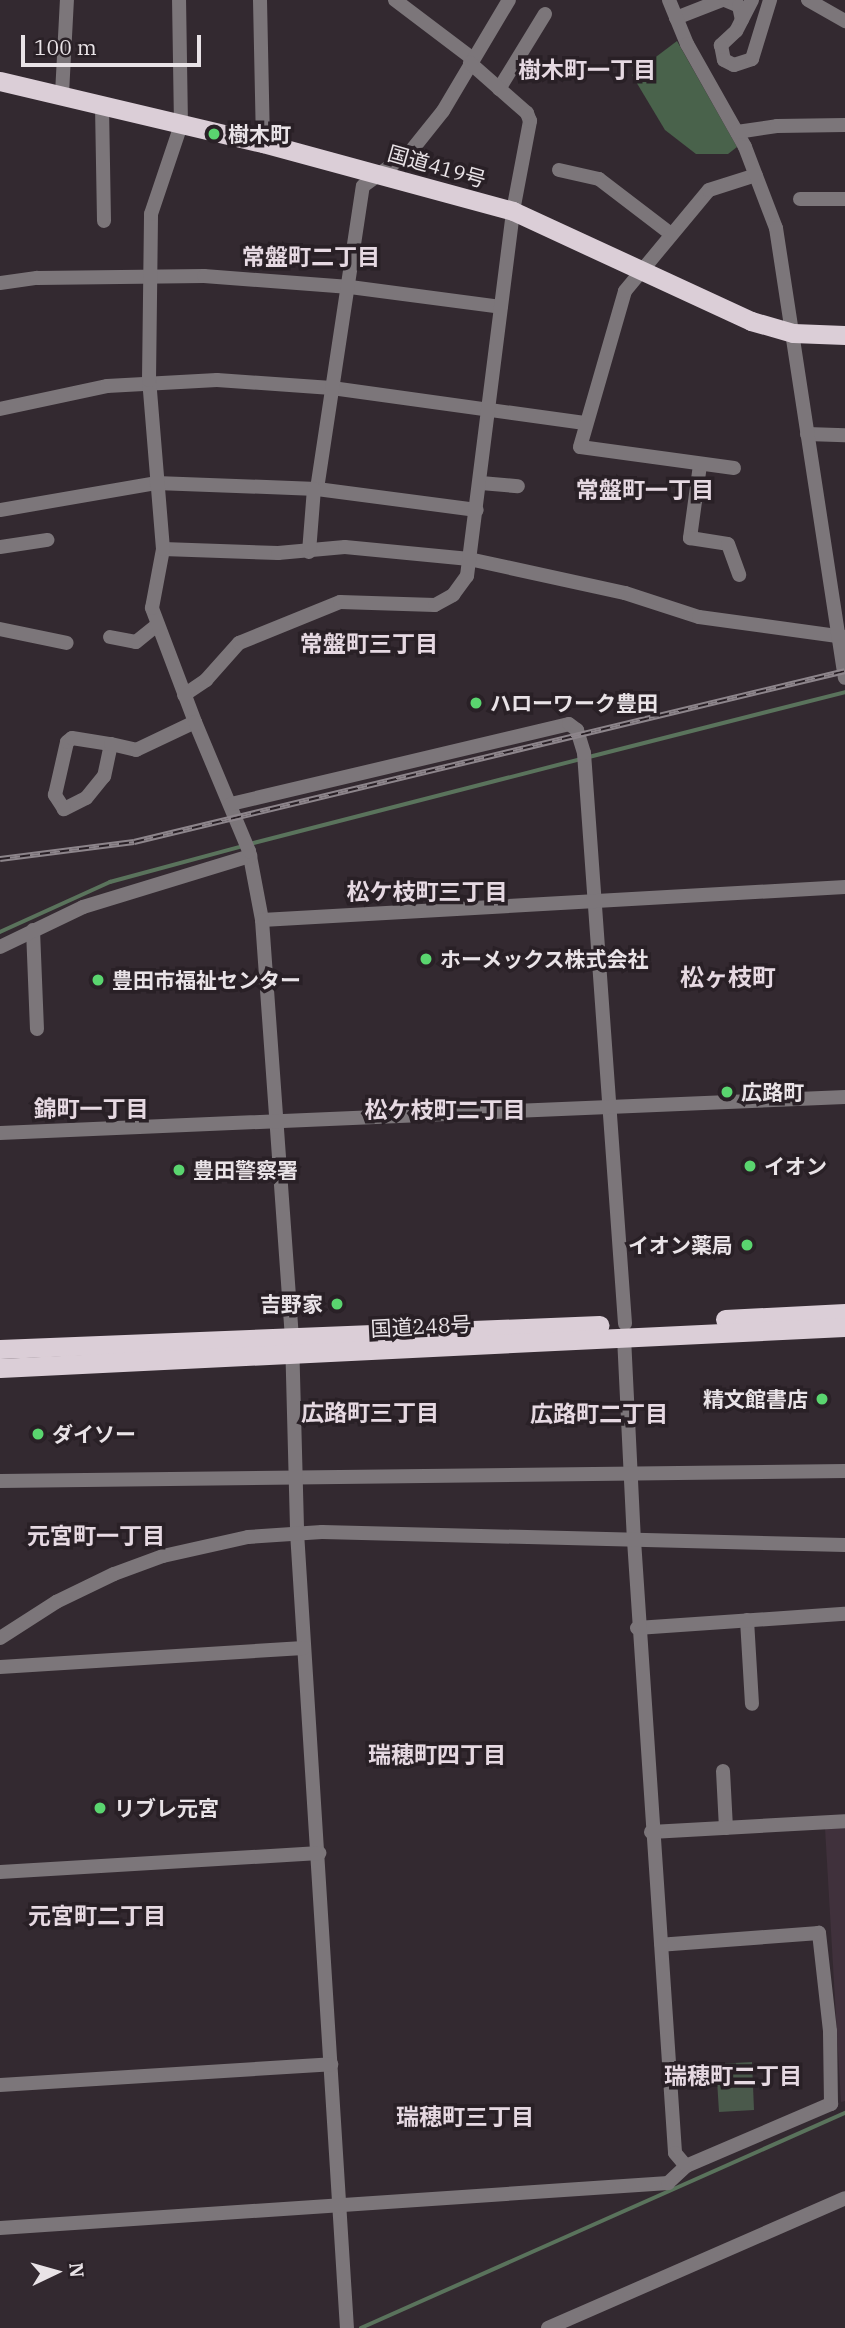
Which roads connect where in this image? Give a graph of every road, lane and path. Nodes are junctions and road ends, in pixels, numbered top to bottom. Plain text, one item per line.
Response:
1 (67, 0) edge
2 (179, 0) edge
3 (260, 0) edge
4 (395, 0) edge
5 (509, 0) edge
6 (669, 0) edge
7 (723, 0) edge
8 (752, 0) edge
9 (770, 0) edge
10 (808, 0) edge
11 (545, 14) dead end
12 (676, 18) junction
13 (742, 20) junction
14 (845, 22) edge
15 (471, 61) junction
16 (0, 81) edge
17 (499, 89) junction
18 (62, 94) junction
19 (102, 106) junction
20 (181, 125) junction
21 (845, 125) edge
22 (737, 132) junction
23 (263, 143) junction
24 (559, 170) dead end
25 (385, 175) junction
26 (756, 175) junction
27 (800, 199) dead end
28 (845, 199) edge
29 (513, 211) junction
30 (104, 221) dead end
31 (671, 234) junction
32 (639, 270) junction
33 (153, 275) junction
34 (0, 284) edge
35 (350, 287) junction
36 (501, 307) junction
37 (793, 333) junction
38 (845, 335) edge
39 (149, 380) junction
40 (332, 388) junction
41 (489, 408) junction
42 (0, 409) edge
43 (585, 424) junction
44 (807, 434) junction
45 (845, 435) edge
46 (700, 464) junction
47 (734, 468) dead end
48 (156, 483) junction
49 (481, 483) junction
50 (518, 486) dead end
51 (316, 489) junction
52 (0, 510) edge
53 (477, 510) junction
54 (47, 540) dead end
55 (0, 547) edge
56 (163, 549) junction
57 (309, 552) junction
58 (469, 559) junction
59 (739, 575) dead end
60 (156, 626) junction
61 (0, 629) edge
62 (110, 637) dead end
63 (841, 637) edge
64 (67, 643) dead end
65 (845, 678) edge
66 (184, 695) junction
67 (195, 722) junction
68 (111, 744) junction
69 (231, 804) junction
70 (249, 854) junction
71 (845, 887) edge
72 (596, 901) junction
73 (262, 920) junction
74 (33, 930) junction
75 (0, 947) edge
76 (37, 1029) dead end
77 (845, 1097) edge
78 (609, 1110) junction
79 (277, 1124) junction
80 (0, 1133) edge
81 (845, 1313) edge
82 (845, 1327) edge
83 (624, 1330) junction
84 (293, 1347) junction
85 (0, 1349) edge
86 (0, 1368) edge
87 (845, 1471) edge
88 (630, 1474) junction
89 (299, 1478) junction
90 (0, 1481) edge
91 (297, 1532) junction
92 (634, 1540) junction
93 (845, 1545) edge
94 (845, 1614) edge
95 (747, 1620) junction
96 (637, 1628) junction
97 (0, 1638) edge
98 (303, 1648) junction
99 (0, 1667) edge
100 (752, 1704) dead end
101 (723, 1771) dead end
102 (845, 1821) edge
103 (726, 1828) junction
104 (651, 1832) junction
105 (319, 1853) junction
106 (0, 1872) edge
107 (660, 1945) junction
108 (331, 2064) junction
109 (0, 2085) edge
110 (685, 2166) junction
111 (845, 2198) edge
112 (340, 2205) junction
113 (0, 2228) edge
114 (347, 2328) edge
115 (548, 2328) edge

1 - 18 street
2 - 20 street
3 - 23 street
4 - 15 street
5 - 15 street
6 - 12 street
7 - 12 street
7 - 13 street
8 - 13 street
9 - 13 street
10 - 14 street
11 - 17 street
12 - 22 street
15 - 17 street
15 - 25 street
16 - 18 highway, 国道419号
17 - 29 street
18 - 19 highway, 国道419号
19 - 20 highway, 国道419号
19 - 30 street
20 - 23 highway, 国道419号
20 - 33 street
21 - 22 street
22 - 26 street
23 - 25 highway, 国道419号
24 - 31 street
25 - 29 highway, 国道419号
25 - 35 street
26 - 31 street
26 - 37 street
27 - 28 street
29 - 32 highway, 国道419号
29 - 36 street
31 - 32 street
32 - 37 highway, 国道419号
32 - 43 street
33 - 34 street
33 - 35 street
33 - 39 street
35 - 36 street
35 - 40 street
36 - 41 street
37 - 38 highway, 国道419号
37 - 44 street
39 - 40 street
39 - 42 street
39 - 48 street
40 - 41 street
40 - 51 street
41 - 43 street
41 - 49 street
43 - 46 street
44 - 45 street
44 - 63 street
46 - 47 street
46 - 59 street
48 - 51 street
48 - 52 street
48 - 56 street
49 - 50 street
49 - 53 street
51 - 53 street
51 - 57 street
53 - 58 street
54 - 55 street
56 - 57 street
56 - 60 street
57 - 58 street
58 - 63 street
58 - 66 street
60 - 62 street
60 - 66 street
61 - 64 street
63 - 65 street
66 - 67 street
67 - 68 street
67 - 69 street
68 - 68 street
69 - 70 street
69 - 72 street
70 - 73 street
70 - 74 street
71 - 72 street
72 - 73 street
72 - 78 street
73 - 79 street
74 - 75 street
74 - 76 street
77 - 78 street
78 - 79 street
78 - 83 street
79 - 80 street
79 - 84 street
81 - 83 highway, 国道248号
82 - 83 highway, 国道248号
83 - 84 highway, 国道248号
83 - 88 street
84 - 85 highway, 国道248号
84 - 86 highway, 国道248号
84 - 89 street
87 - 88 street
88 - 89 street
88 - 92 street
89 - 90 street
89 - 91 street
91 - 92 street
91 - 97 street
91 - 98 street
92 - 93 street
92 - 96 street
94 - 95 street
95 - 96 street
95 - 100 street
96 - 104 street
98 - 99 street
98 - 105 street
101 - 103 street
102 - 103 street
103 - 104 street
104 - 107 street
105 - 106 street
105 - 108 street
107 - 110 street
107 - 110 street
108 - 109 street
108 - 112 street
110 - 112 street
111 - 115 street
112 - 113 street
112 - 114 street

